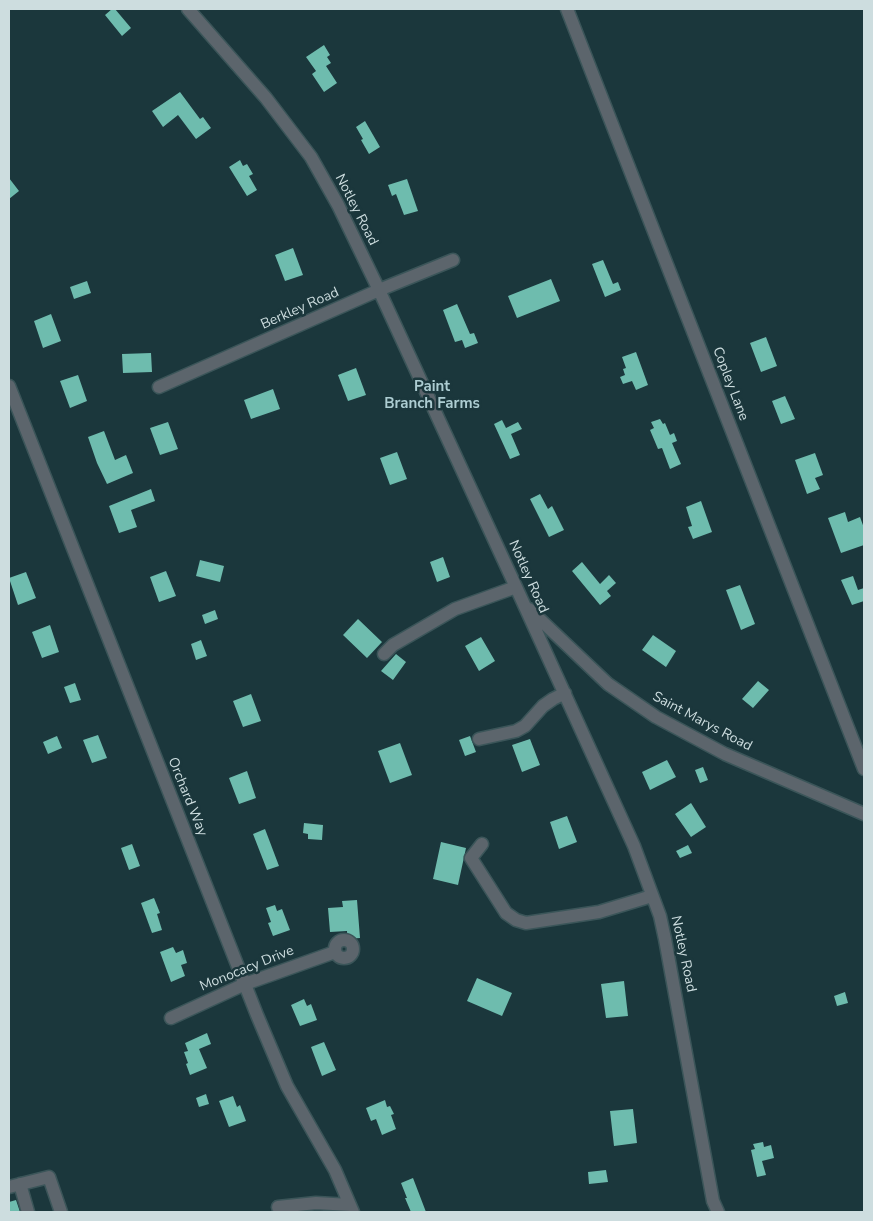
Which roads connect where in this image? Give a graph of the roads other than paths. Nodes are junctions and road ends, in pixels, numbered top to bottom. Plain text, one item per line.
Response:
1 (188, 9) edge
2 (568, 9) edge
3 (453, 260) dead end
4 (379, 290) junction
5 (9, 386) edge
6 (159, 387) dead end
7 (516, 587) junction
8 (524, 604) junction
9 (384, 654) dead end
10 (564, 693) junction
11 (479, 739) dead end
12 (864, 770) edge
13 (864, 814) edge
14 (482, 844) dead end
15 (652, 896) junction
16 (335, 952) dead end
17 (245, 984) junction
18 (171, 1018) dead end
19 (14, 1185) edge
20 (278, 1207) dead end
21 (351, 1208) edge
22 (28, 1212) edge
23 (61, 1212) edge
24 (718, 1212) edge

1 - 4 street, Notley Road
2 - 12 street, Copley Lane
3 - 4 street, Berkley Road
4 - 6 street, Berkley Road
4 - 7 street, Notley Road
5 - 17 street, Orchard Way
7 - 8 street, Notley Road
7 - 9 street
8 - 10 street, Notley Road
8 - 13 street, Saint Marys Road
10 - 11 street
10 - 15 street, Notley Road
14 - 15 street
15 - 24 street, Notley Road
16 - 17 street, Monocacy Drive
17 - 18 street, Monocacy Drive
17 - 21 street, Orchard Way
19 - 22 street
19 - 23 street
20 - 21 street

